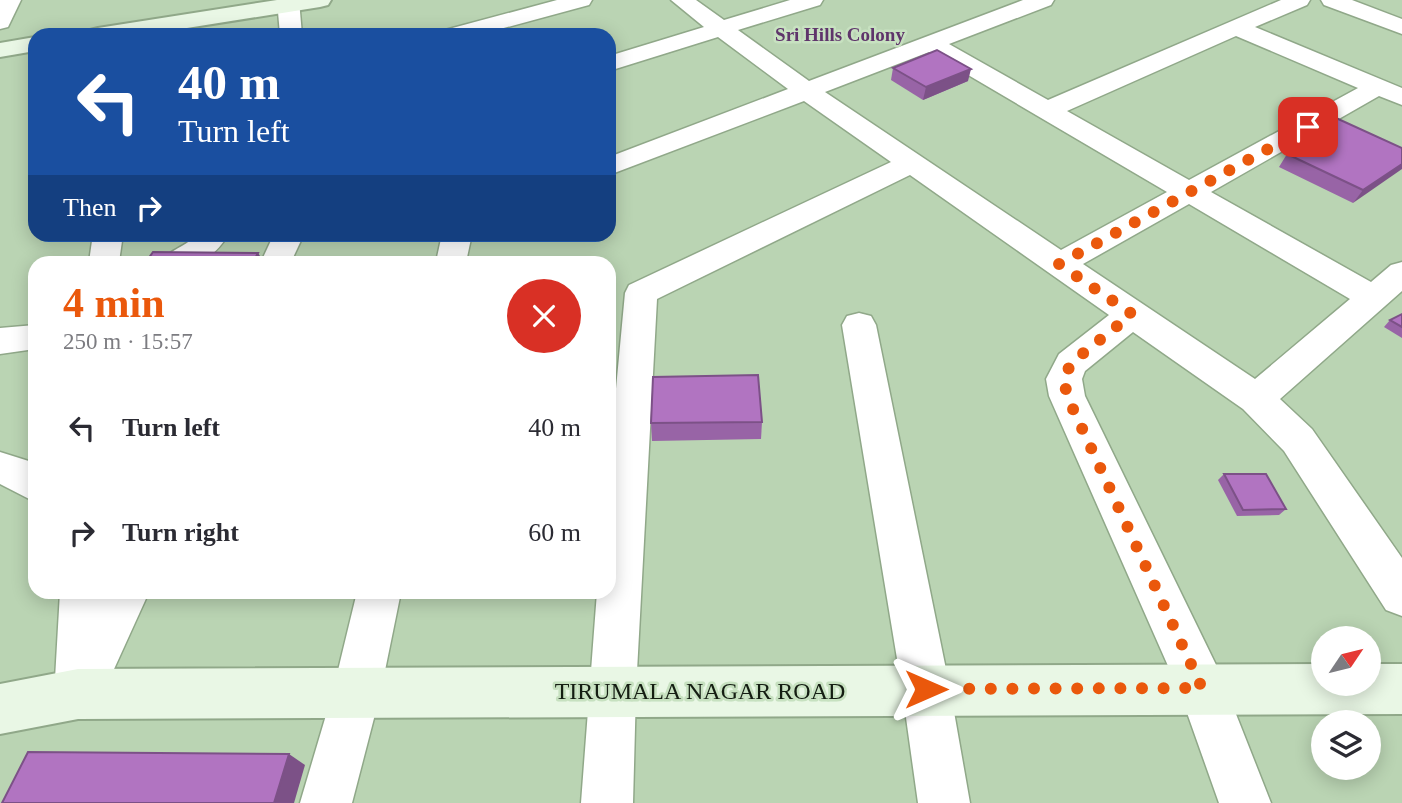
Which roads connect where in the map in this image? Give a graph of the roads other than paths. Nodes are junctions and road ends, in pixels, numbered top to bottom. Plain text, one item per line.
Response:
1 (10, 0) edge
2 (320, 0) edge
3 (581, 0) edge
4 (682, 0) edge
5 (812, 0) edge
6 (1299, 0) edge
7 (1332, 0) edge
8 (1025, 2) edge
9 (288, 3) edge
10 (0, 22) edge
11 (721, 27) junction
12 (1235, 27) junction
13 (1402, 27) edge
14 (159, 28) edge
15 (290, 28) edge
16 (479, 28) edge
17 (930, 43) junction
18 (28, 45) edge
19 (0, 50) edge
20 (616, 62) edge
21 (805, 90) junction
22 (1390, 92) edge
23 (1047, 110) junction
24 (912, 163) junction
25 (616, 164) edge
26 (1191, 192) junction
27 (208, 242) edge
28 (188, 256) edge
29 (1059, 264) junction
30 (1402, 273) edge
31 (1371, 297) junction
32 (1132, 314) junction
33 (859, 325) dead end
34 (28, 338) edge
35 (0, 341) edge
36 (1255, 399) junction
37 (620, 440) edge
38 (0, 468) edge
39 (28, 480) edge
40 (616, 565) edge
41 (1402, 595) edge
42 (82, 599) edge
43 (124, 599) edge
44 (377, 599) edge
45 (615, 599) edge
46 (1202, 688) junction
47 (926, 689) junction
48 (1402, 689) edge
49 (612, 690) junction
50 (78, 694) junction
51 (356, 695) junction
52 (0, 709) edge
53 (326, 803) edge
54 (607, 803) edge
55 (944, 803) edge
56 (1245, 803) edge

1 - 10 street
2 - 9 street
3 - 16 street
4 - 11 street
5 - 11 street
6 - 12 street
7 - 13 street
8 - 17 street
9 - 14 street
9 - 15 street
11 - 20 street
11 - 21 street
12 - 22 street
12 - 23 street
17 - 21 street
17 - 23 street
18 - 19 street
21 - 24 street
21 - 25 street
22 - 26 street
23 - 26 street
24 - 29 street
24 - 37 street
26 - 29 street
26 - 31 street
27 - 28 street
29 - 32 street
30 - 31 street
31 - 36 street
32 - 36 street
32 - 46 street
33 - 47 street
34 - 35 street
36 - 41 street
37 - 40 street
38 - 39 street
42 - 50 street
43 - 50 street
44 - 51 street
45 - 49 street
46 - 47 street, TIRUMALA NAGAR ROAD
46 - 48 street, TIRUMALA NAGAR ROAD
46 - 56 street
47 - 49 street, TIRUMALA NAGAR ROAD
47 - 55 street
49 - 51 street, TIRUMALA NAGAR ROAD
49 - 54 street
50 - 51 street, TIRUMALA NAGAR ROAD
50 - 52 street, TIRUMALA NAGAR ROAD
51 - 53 street

